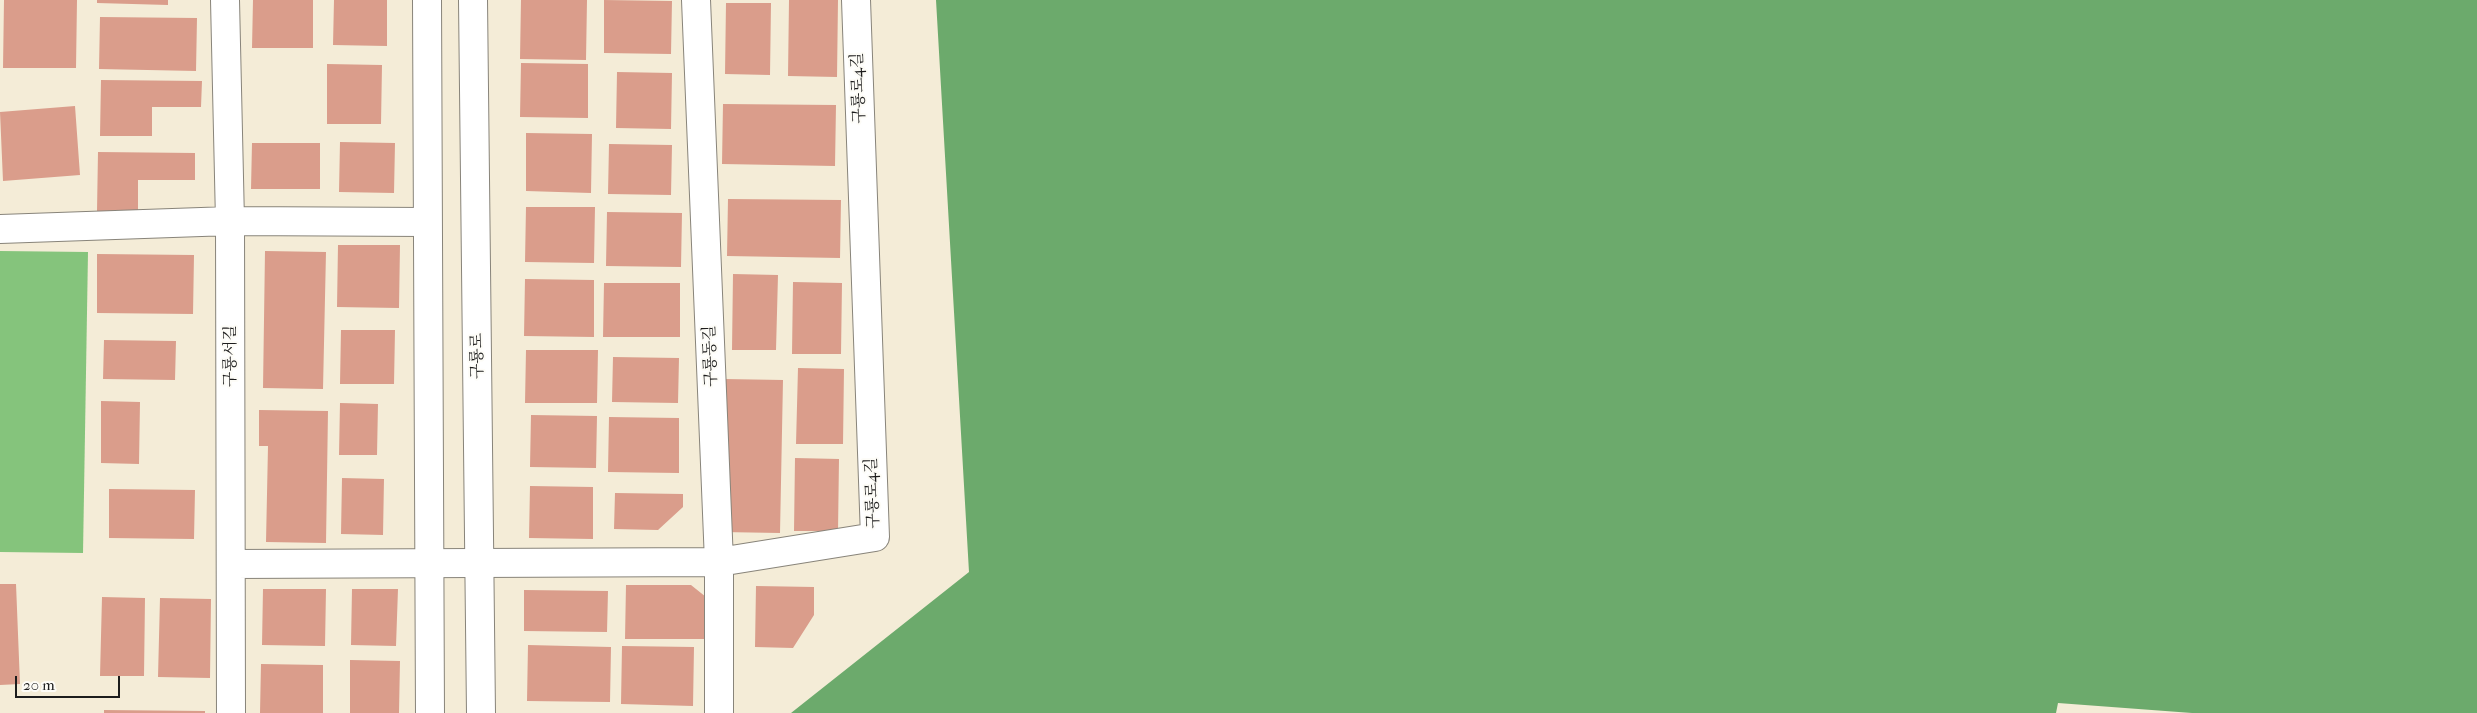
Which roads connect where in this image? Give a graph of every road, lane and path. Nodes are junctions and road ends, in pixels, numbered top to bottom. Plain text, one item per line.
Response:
1 (225, 0) edge
2 (428, 0) edge
3 (473, 0) edge
4 (696, 0) edge
5 (856, 0) edge
6 (230, 221) junction
7 (426, 222) junction
8 (0, 229) edge
9 (719, 562) junction
10 (481, 563) junction
11 (232, 564) junction
12 (428, 564) junction
13 (231, 713) edge
14 (430, 713) edge
15 (482, 713) edge
16 (719, 713) edge

1 - 6 street, 구룡서길
2 - 7 street
3 - 10 street, 구룡로
4 - 9 street, 구룡동길
5 - 9 street, 구룡로4길
6 - 7 street
6 - 8 street
6 - 11 street, 구룡서길
7 - 12 street
9 - 10 street, 구룡로4길
9 - 16 street, 구룡동길
10 - 12 street, 구룡로4길
10 - 15 street, 구룡로
11 - 12 street, 구룡로4길
11 - 13 street, 구룡서길
12 - 14 street

